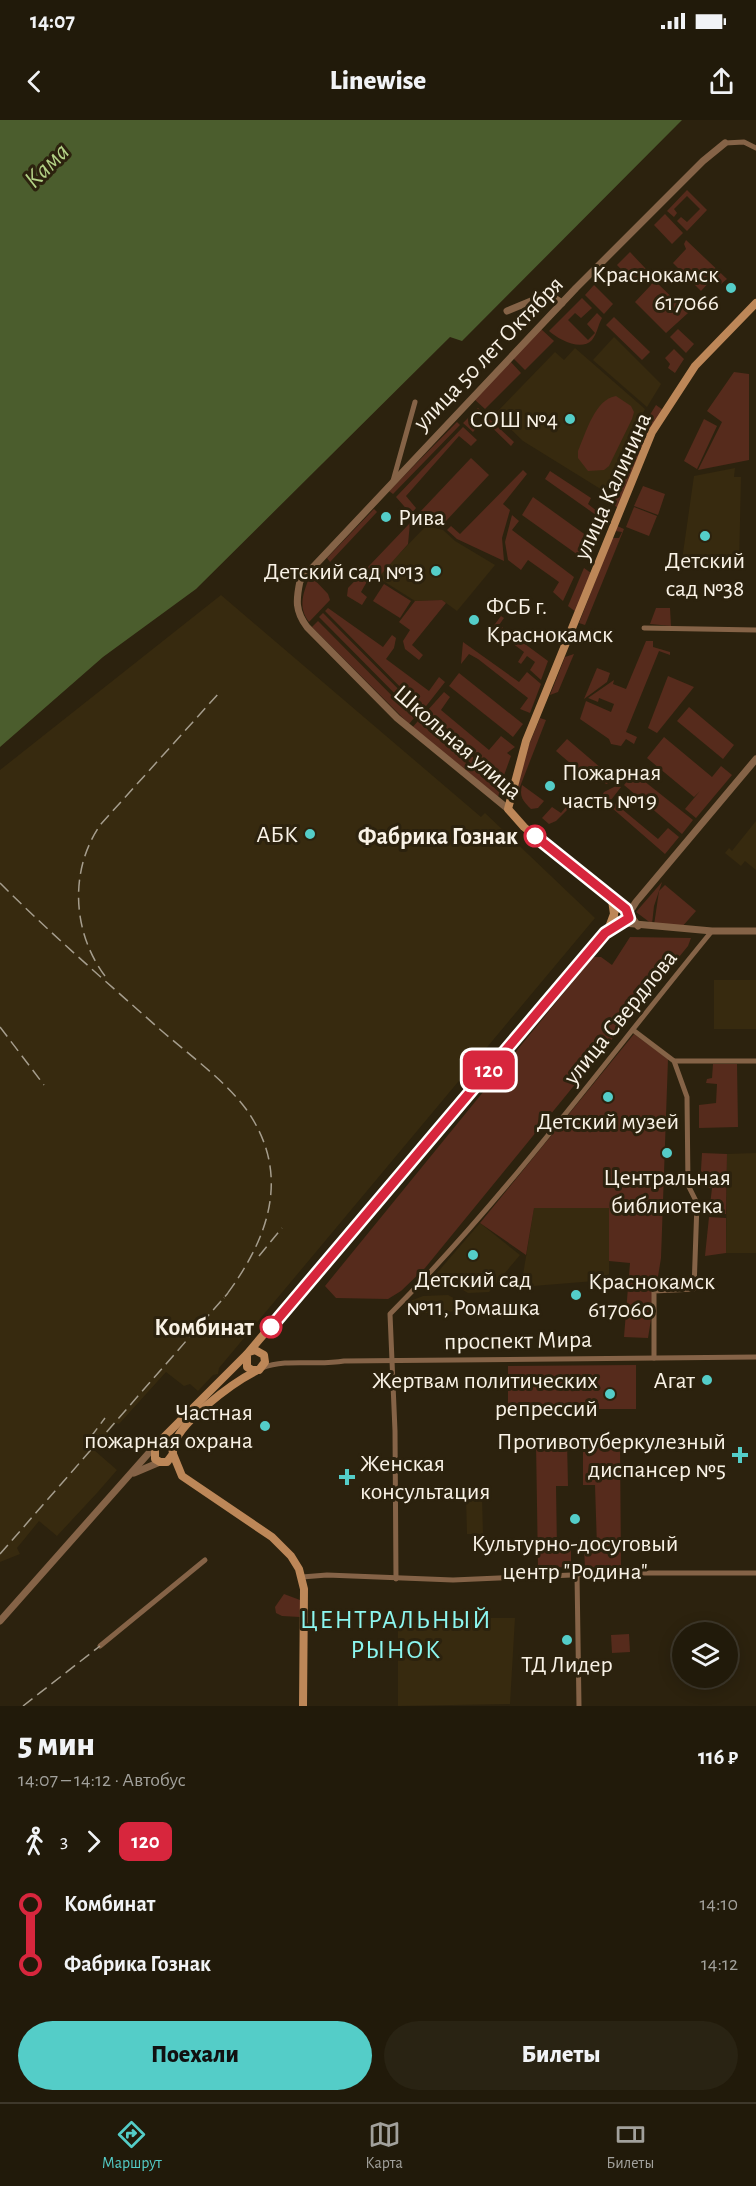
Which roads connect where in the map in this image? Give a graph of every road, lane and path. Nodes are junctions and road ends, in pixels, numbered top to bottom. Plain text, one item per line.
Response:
1 (725, 143) joint
2 (756, 148) edge
3 (562, 303) junction
4 (756, 303) edge
5 (507, 310) dead end
6 (415, 402) dead end
7 (393, 481) junction
8 (296, 601) joint
9 (644, 628) dead end
10 (756, 630) edge
11 (756, 759) edge
12 (508, 809) junction
13 (611, 899) junction
14 (627, 910) junction
15 (614, 914) junction
16 (624, 923) junction
17 (638, 926) junction
18 (608, 930) junction
19 (712, 931) junction
20 (756, 931) edge
21 (633, 1030) junction
22 (674, 1061) junction
23 (756, 1061) edge
24 (262, 1338) junction
25 (248, 1353) junction
26 (264, 1355) junction
27 (756, 1357) edge
28 (654, 1358) junction
29 (392, 1361) junction
30 (281, 1364) junction
31 (259, 1369) junction
32 (156, 1445) junction
33 (173, 1452) junction
34 (160, 1462) junction
35 (182, 1476) junction
36 (127, 1477) junction
37 (205, 1560) dead end
38 (756, 1573) edge
39 (577, 1574) junction
40 (302, 1577) junction
41 (396, 1579) junction
42 (0, 1621) edge
43 (100, 1646) dead end
44 (303, 1706) edge
45 (579, 1706) edge

1 - 2 street
1 - 3 street, улица 50 лет Октября
3 - 5 street
3 - 7 street, улица 50 лет Октября
4 - 12 main road, улица Калинина
6 - 7 street
7 - 8 street, улица 50 лет Октября
8 - 12 street, Школьная улица
9 - 10 street
11 - 14 street
12 - 13 main road, Школьная улица
13 - 14 main road, Школьная улица
13 - 15 main road
14 - 15 main road
14 - 16 main road
14 - 17 street
15 - 16 main road
15 - 18 main road
16 - 17 street
16 - 18 main road
17 - 19 street
18 - 24 main road
19 - 20 street
19 - 21 street, улица Свердлова
21 - 22 street
21 - 29 street, улица Свердлова
22 - 23 street
22 - 28 street
24 - 25 main road
24 - 26 main road
25 - 26 main road
25 - 31 main road
25 - 32 main road
26 - 30 street, проспект Мира
26 - 31 main road
27 - 28 street, проспект Мира
28 - 29 street, проспект Мира
29 - 30 street, проспект Мира
29 - 41 street
30 - 31 street, проспект Мира
31 - 33 main road
32 - 33 main road
32 - 34 main road
32 - 36 street
33 - 34 main road
33 - 35 main road
34 - 35 main road
34 - 36 street
35 - 40 main road
36 - 42 street
37 - 43 street
38 - 39 street
39 - 41 street
39 - 45 street
40 - 41 street
40 - 44 main road

